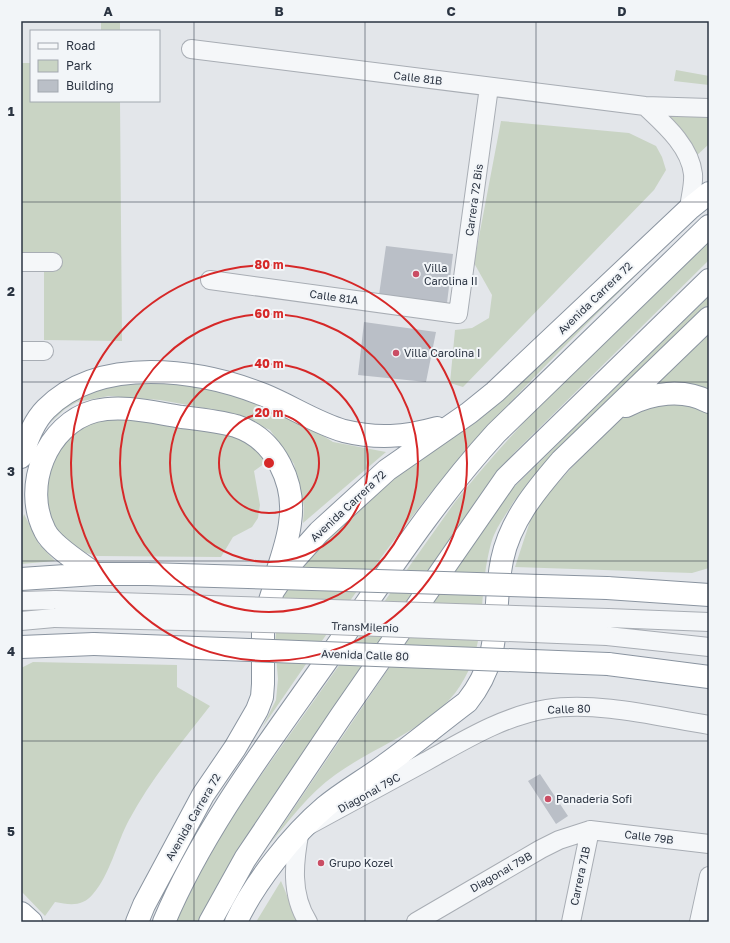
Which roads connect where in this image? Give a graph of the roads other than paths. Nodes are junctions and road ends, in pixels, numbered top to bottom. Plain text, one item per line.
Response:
1 (191, 49) dead end
2 (489, 87) junction
3 (645, 106) junction
4 (709, 108) edge
5 (709, 193) edge
6 (689, 209) junction
7 (709, 226) edge
8 (21, 262) edge
9 (53, 262) dead end
10 (210, 280) dead end
11 (709, 280) edge
12 (458, 314) joint
13 (709, 318) edge
14 (21, 350) edge
15 (44, 351) dead end
16 (709, 402) edge
17 (614, 412) junction
18 (469, 413) junction
19 (21, 458) edge
20 (96, 574) junction
21 (21, 579) edge
22 (709, 580) edge
23 (272, 591) junction
24 (651, 591) junction
25 (709, 595) edge
26 (21, 601) edge
27 (21, 621) edge
28 (709, 622) edge
29 (48, 645) junction
30 (21, 647) edge
31 (709, 647) edge
32 (21, 657) edge
33 (709, 676) edge
34 (709, 725) edge
35 (438, 755) junction
36 (384, 766) junction
37 (300, 830) junction
38 (590, 830) junction
39 (709, 844) edge
40 (709, 876) edge
41 (21, 913) edge
42 (141, 914) edge
43 (31, 922) edge
44 (122, 922) edge
45 (164, 922) edge
46 (210, 922) edge
47 (236, 922) edge
48 (308, 922) edge
49 (416, 922) edge
50 (571, 922) edge
51 (699, 922) edge

1 - 2 street, Calle 81B
2 - 3 street, Calle 81B
2 - 12 street, Carrera 72 Bis
3 - 4 street, Calle 81B
3 - 6 street
5 - 6 highway, Avenida Carrera 72
6 - 18 highway, Avenida Carrera 72
7 - 45 highway, Avenida Carrera 72
8 - 9 street
10 - 12 street, Calle 81A
11 - 46 highway
13 - 17 highway
14 - 15 street
16 - 17 highway
17 - 36 highway
18 - 19 highway
18 - 23 highway, Avenida Carrera 72
20 - 21 highway
20 - 23 highway
20 - 24 highway, bridge
22 - 24 highway
23 - 42 highway, Avenida Carrera 72
24 - 25 highway
26 - 28 street, TransMilenio, bridge
27 - 31 street, TransMilenio, bridge
29 - 30 highway, Avenida Calle 80
29 - 32 highway
29 - 33 highway, Avenida Calle 80, bridge
34 - 35 street, Calle 80
35 - 36 street
35 - 37 street, Diagonal 79C
36 - 37 highway
37 - 47 highway
37 - 48 street
38 - 39 street, Calle 79B
38 - 49 street, Diagonal 79B
38 - 50 street, Carrera 71B
40 - 51 street
41 - 43 highway
42 - 44 highway

